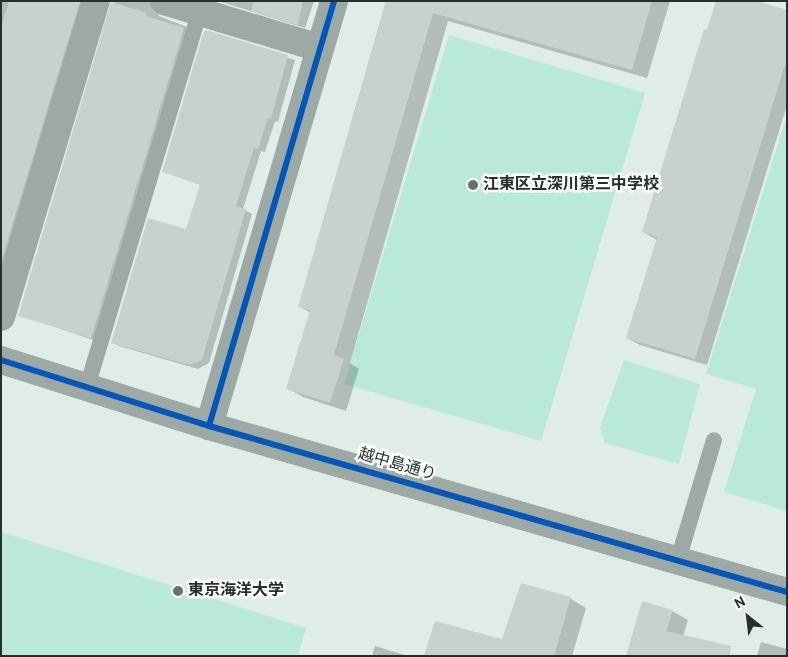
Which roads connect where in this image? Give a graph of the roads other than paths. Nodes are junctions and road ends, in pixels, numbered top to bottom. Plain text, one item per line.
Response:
1 (96, 1) edge
2 (164, 1) edge
3 (334, 1) edge
4 (201, 6) edge
5 (320, 48) junction
6 (1, 317) edge
7 (1, 360) edge
8 (87, 387) junction
9 (209, 426) junction
10 (714, 440) dead end
11 (678, 560) junction
12 (787, 592) edge

1 - 6 street
2 - 4 street
3 - 5 street
4 - 5 street
4 - 8 lane
5 - 9 street
7 - 8 street, 越中島通り
8 - 9 street, 越中島通り
9 - 11 street, 越中島通り
10 - 11 lane
11 - 12 street, 越中島通り

